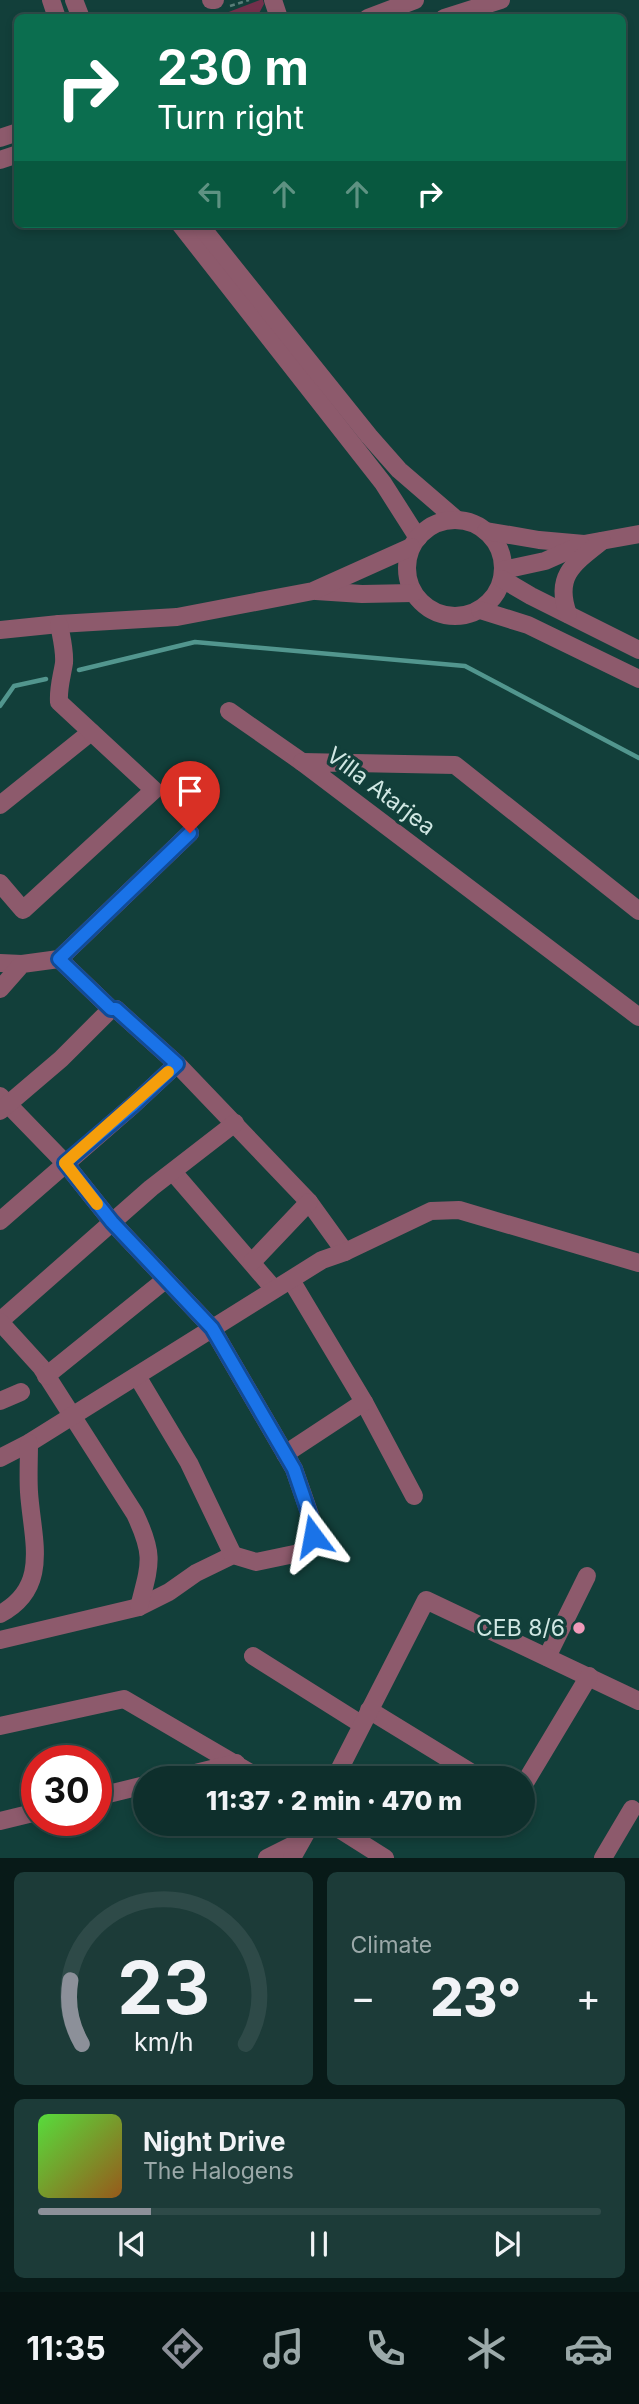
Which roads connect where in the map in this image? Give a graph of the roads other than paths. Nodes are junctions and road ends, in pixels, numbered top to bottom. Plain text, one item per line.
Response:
1 (415, 0) edge
2 (500, 0) edge
3 (451, 10) edge
4 (378, 14) edge
5 (183, 228) edge
6 (202, 228) edge
7 (457, 520) junction
8 (486, 531) junction
9 (639, 534) edge
10 (415, 542) junction
11 (593, 542) junction
12 (503, 574) junction
13 (313, 591) junction
14 (413, 593) junction
15 (480, 610) junction
16 (568, 614) junction
17 (59, 624) junction
18 (0, 630) edge
19 (639, 650) edge
20 (639, 679) edge
21 (229, 711) dead end
22 (92, 733) junction
23 (302, 762) junction
24 (0, 805) edge
25 (190, 833) dead end
26 (0, 884) edge
27 (639, 911) edge
28 (59, 959) junction
29 (0, 963) edge
30 (22, 964) junction
31 (0, 989) edge
32 (111, 1009) junction
33 (639, 1017) edge
34 (177, 1064) junction
35 (3, 1104) edge
36 (235, 1124) junction
37 (65, 1163) junction
38 (173, 1172) junction
39 (309, 1202) junction
40 (0, 1221) edge
41 (112, 1222) junction
42 (345, 1252) junction
43 (251, 1262) junction
44 (639, 1263) edge
45 (165, 1280) junction
46 (291, 1280) junction
47 (274, 1289) junction
48 (0, 1321) edge
49 (212, 1328) junction
50 (46, 1376) junction
51 (137, 1376) junction
52 (21, 1392) dead end
53 (0, 1401) edge
54 (365, 1402) junction
55 (72, 1416) junction
56 (29, 1443) junction
57 (285, 1454) junction
58 (0, 1458) edge
59 (414, 1496) dead end
60 (233, 1555) junction
61 (587, 1576) dead end
62 (139, 1607) junction
63 (0, 1614) edge
64 (0, 1640) edge
65 (253, 1656) dead end
66 (547, 1657) junction
67 (589, 1676) junction
68 (639, 1701) edge
69 (365, 1717) junction
70 (0, 1726) edge
71 (236, 1763) junction
72 (224, 1766) edge
73 (241, 1766) edge
74 (341, 1766) edge
75 (457, 1766) edge
76 (535, 1766) edge
77 (133, 1788) edge
78 (112, 1793) edge
79 (632, 1809) dead end
80 (21, 1816) edge
81 (0, 1821) edge
82 (305, 1836) edge
83 (350, 1836) edge
84 (302, 1841) junction
85 (267, 1858) edge
86 (292, 1858) edge
87 (385, 1858) edge
88 (603, 1858) edge

1 - 4 street
2 - 3 street
5 - 10 street
6 - 7 street
7 - 8 street
7 - 10 street
8 - 11 street
8 - 12 street
9 - 11 street
10 - 13 street
10 - 14 street
11 - 12 street
11 - 16 street
12 - 15 street
12 - 16 street
13 - 14 street
13 - 17 street
14 - 15 street
15 - 20 street
16 - 19 street
17 - 18 street
17 - 22 street
21 - 23 street
22 - 24 street
22 - 26 street
23 - 27 street, Villa Atarjea
23 - 33 street, Villa Atarjea
25 - 28 street
28 - 30 street
28 - 32 street
29 - 30 street
30 - 31 street
32 - 34 street
32 - 35 street
34 - 36 street
34 - 37 street
35 - 37 street
36 - 38 street
36 - 39 street
37 - 40 street
37 - 41 street
38 - 41 street
38 - 43 street
39 - 42 street
39 - 43 street
41 - 45 street
41 - 48 street
42 - 44 street
42 - 46 street
43 - 47 street
45 - 49 street
45 - 50 street
46 - 47 street
46 - 54 street
47 - 49 street
48 - 50 street
49 - 51 street
49 - 57 street
50 - 55 street
51 - 55 street
51 - 60 street
52 - 53 street
54 - 57 street
54 - 59 street
55 - 56 street
55 - 62 street
56 - 58 street
56 - 63 street
57 - 60 street
60 - 62 street
61 - 66 street
62 - 64 street
65 - 69 street
66 - 67 street
66 - 69 street
67 - 68 street
67 - 76 street
69 - 74 street
69 - 75 street
70 - 71 street
71 - 72 street
71 - 73 street
77 - 78 street
79 - 88 street
80 - 81 street
82 - 84 street
83 - 87 street
84 - 85 street
84 - 86 street

